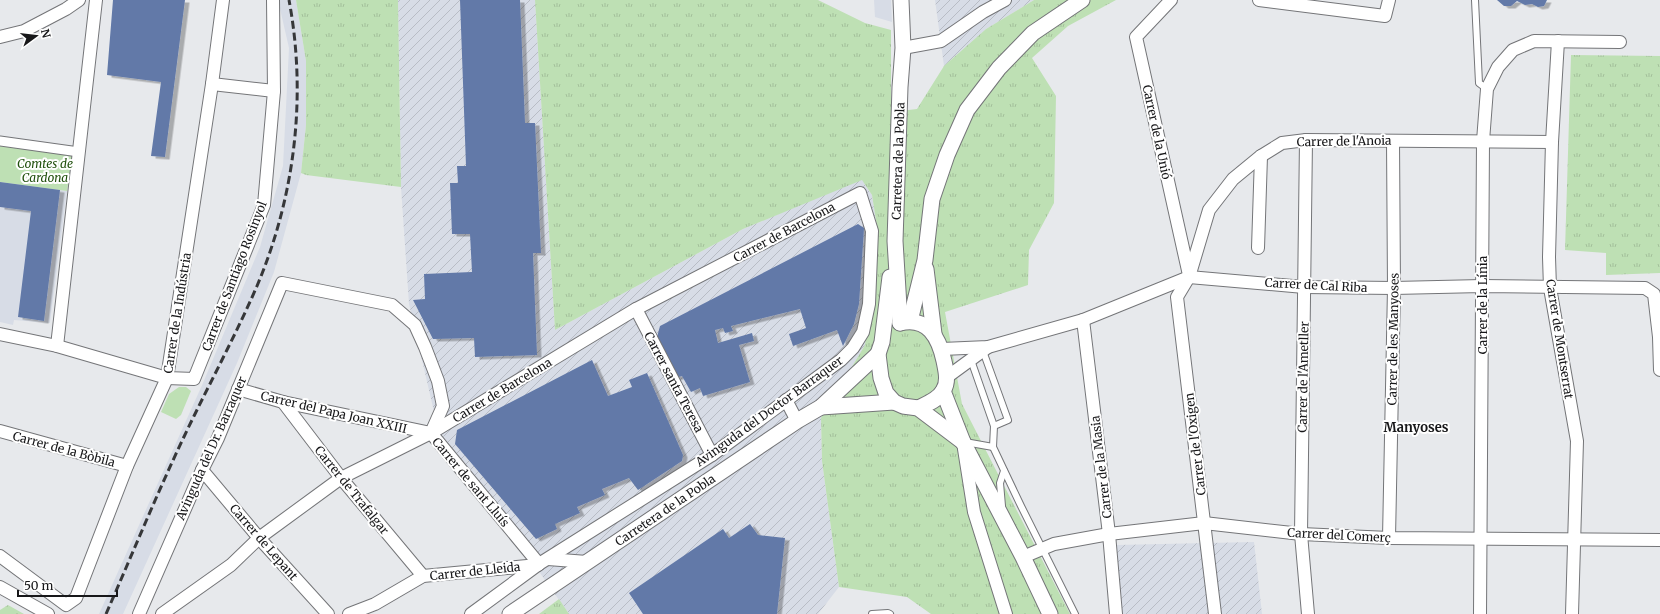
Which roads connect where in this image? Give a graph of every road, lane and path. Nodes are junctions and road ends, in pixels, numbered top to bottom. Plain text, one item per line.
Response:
1 (79, 0) edge
2 (96, 0) edge
3 (223, 0) edge
4 (273, 0) edge
5 (901, 0) edge
6 (1005, 0) edge
7 (1082, 0) edge
8 (1171, 0) edge
9 (1258, 0) edge
10 (1389, 0) edge
11 (1475, 0) edge
12 (0, 37) edge
13 (1558, 40) junction
14 (1620, 42) dead end
15 (903, 48) junction
16 (212, 84) junction
17 (1487, 90) junction
18 (274, 91) junction
19 (1306, 140) junction
20 (0, 141) edge
21 (1393, 141) junction
22 (1483, 142) junction
23 (1552, 142) junction
24 (79, 152) junction
25 (1261, 156) junction
26 (860, 193) joint
27 (895, 241) junction
28 (1258, 248) dead end
29 (925, 260) junction
30 (1189, 277) junction
31 (282, 283) joint
32 (1482, 286) junction
33 (1304, 287) junction
34 (1394, 288) junction
35 (1550, 288) junction
36 (636, 309) junction
37 (1083, 320) junction
38 (905, 322) junction
39 (0, 334) edge
40 (934, 334) junction
41 (57, 346) junction
42 (880, 348) junction
43 (942, 349) junction
44 (985, 349) junction
45 (971, 360) junction
46 (1660, 370) edge
47 (167, 378) junction
48 (945, 384) junction
49 (238, 389) junction
50 (786, 400) junction
51 (283, 402) junction
52 (894, 402) junction
53 (821, 407) junction
54 (918, 408) junction
55 (797, 421) junction
56 (994, 426) junction
57 (0, 431) edge
58 (431, 433) junction
59 (963, 442) junction
60 (993, 447) junction
61 (712, 455) junction
62 (127, 466) junction
63 (202, 470) junction
64 (1004, 471) junction
65 (341, 478) junction
66 (1004, 520) junction
67 (1204, 523) junction
68 (1108, 534) junction
69 (1301, 534) junction
70 (260, 538) junction
71 (1389, 538) junction
72 (1480, 538) junction
73 (1574, 540) junction
74 (1660, 540) edge
75 (1042, 549) junction
76 (0, 556) edge
77 (1024, 557) junction
78 (544, 562) junction
79 (587, 562) junction
80 (423, 576) junction
81 (1, 587) edge
82 (48, 614) edge
83 (139, 614) edge
84 (162, 614) edge
85 (328, 614) edge
86 (349, 614) edge
87 (471, 614) edge
88 (510, 614) edge
89 (872, 614) edge
90 (890, 614) edge
91 (1006, 614) edge
92 (1050, 614) edge
93 (1075, 614) edge
94 (1116, 614) edge
95 (1215, 614) edge
96 (1308, 614) edge
97 (1480, 614) edge
98 (1572, 614) edge

1 - 12 street
2 - 24 street
3 - 16 street, Carrer de la Indústria
4 - 18 street, Carrer de Santiago Rosinyol
5 - 15 street, Carretera de la Pobla
6 - 15 street
7 - 29 street
8 - 30 street, Carrer de la Unió
9 - 10 street
11 - 17 lane
13 - 14 street, Carrer de la Línia
13 - 17 street, Carrer de la Línia
13 - 23 street, Carrer de Montserrat
15 - 27 street, Carretera de la Pobla
16 - 18 street
16 - 47 street, Carrer de la Indústria
17 - 22 street, Carrer de la Línia
18 - 47 street, Carrer de Santiago Rosinyol
19 - 21 street, Carrer de l'Anoia
19 - 25 street, Carrer de l'Anoia
19 - 33 street, Carrer de l'Ametller
20 - 24 street
21 - 22 street, Carrer de l'Anoia
21 - 34 street, Carrer de les Manyoses
22 - 23 street, Carrer de l'Anoia
22 - 32 street, Carrer de la Línia
23 - 35 street, Carrer de Montserrat
24 - 41 street
25 - 28 street
25 - 30 street, Carrer de l'Anoia
26 - 36 street, Carrer de Barcelona
26 - 50 street, Avinguda del Doctor Barraquer
27 - 38 street, Carretera de la Pobla
27 - 42 street
29 - 38 street
29 - 40 street
30 - 33 street, Carrer de Cal Riba
30 - 37 street, Carrer de Cal Riba
30 - 67 street, Carrer de l'Oxigen
31 - 49 street, Avinguda del Dr. Barraquer
31 - 58 street, Carrer de sant Lluís
32 - 34 street, Carrer de Cal Riba
32 - 35 street, Carrer de Cal Riba
32 - 72 street, Carrer de la Línia
33 - 34 street, Carrer de Cal Riba
33 - 69 street, Carrer de l'Ametller
34 - 71 street, Carrer de les Manyoses
35 - 46 street, Carrer de Cal Riba
35 - 73 street, Carrer de Montserrat
36 - 58 street, Carrer de Barcelona
36 - 61 street, Carrer santa Teresa
37 - 44 street, Carrer de Cal Riba
37 - 68 street, Carrer de la Masia
38 - 40 street
38 - 42 street
39 - 41 street
40 - 43 street
41 - 47 street
42 - 52 street
42 - 53 street, Carretera de la Pobla
43 - 44 street, Carrer de Cal Riba
43 - 48 street
44 - 45 street, Carrer de Cal Riba
44 - 56 lane
45 - 48 street, Carrer de Cal Riba
45 - 56 lane
47 - 62 street, Carrer de la Indústria
48 - 54 street
48 - 59 street
49 - 51 street, Carrer del Papa Joan XXIII
49 - 63 street, Avinguda del Dr. Barraquer
50 - 55 street
50 - 61 street, Avinguda del Doctor Barraquer
51 - 58 street, Carrer del Papa Joan XXIII
51 - 65 street, Carrer de Trafalgar
52 - 53 street, Carretera de la Pobla
52 - 54 street
53 - 55 street, Carretera de la Pobla
54 - 59 street
55 - 79 street, Carretera de la Pobla
56 - 60 lane
57 - 62 street, Carrer de la Bòbila
58 - 65 street, Carrer de Barcelona
58 - 78 street, Carrer de sant Lluís
59 - 60 lane
59 - 66 street
59 - 91 street
60 - 64 lane
61 - 78 street, Avinguda del Doctor Barraquer
62 - 76 street, Carrer de la Indústria
63 - 70 street, Carrer de Lepant
63 - 83 street, Avinguda del Dr. Barraquer
64 - 66 lane
64 - 75 lane
65 - 70 street, Carrer de Barcelona
65 - 80 street, Carrer de Trafalgar
66 - 77 street
67 - 68 street, Carrer del Comerç
67 - 69 street, Carrer del Comerç
67 - 95 street, Carrer de l'Oxigen
68 - 75 street, Carrer del Comerç
68 - 94 street, Carrer de la Masia
69 - 71 street, Carrer del Comerç
69 - 96 street, Carrer de l'Ametller
70 - 84 street, Carrer de Barcelona
70 - 85 street, Carrer de Lepant
71 - 72 street, Carrer del Comerç
72 - 73 street, Carrer del Comerç
72 - 97 street, Carrer de la Línia
73 - 74 street, Carrer del Comerç
73 - 98 street, Carrer de Montserrat
75 - 77 street, Carrer del Comerç
75 - 93 lane
77 - 92 street
78 - 79 street
78 - 80 street, Carrer de Lleida
78 - 87 street, Avinguda del Doctor Barraquer
79 - 88 street, Carretera de la Pobla
80 - 86 street, Carrer de Lleida
81 - 82 street
89 - 90 lane

